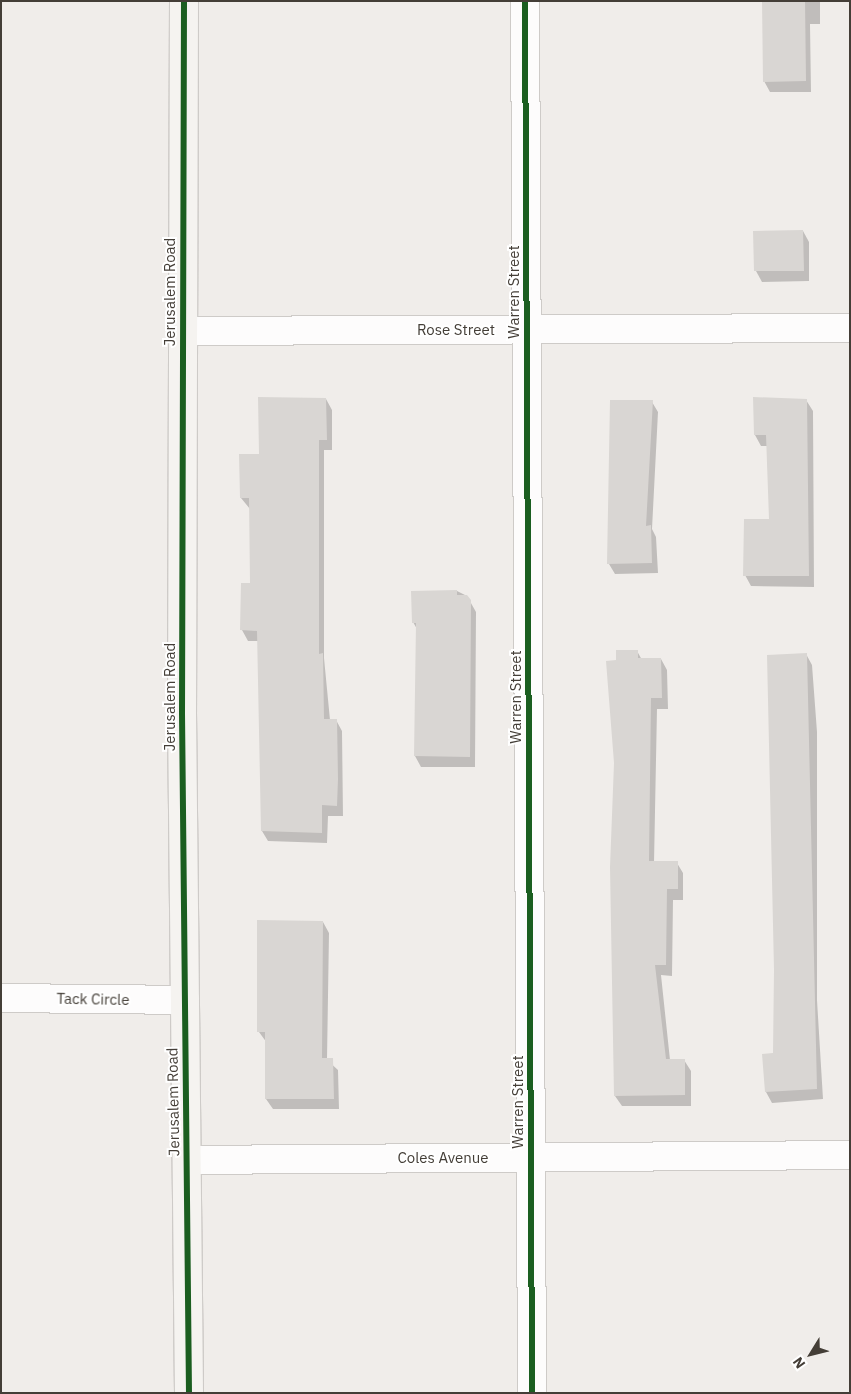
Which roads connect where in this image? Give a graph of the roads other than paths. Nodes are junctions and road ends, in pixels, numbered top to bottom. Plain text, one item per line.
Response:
1 (184, 1) edge
2 (525, 1) edge
3 (850, 328) edge
4 (527, 330) junction
5 (183, 331) junction
6 (1, 998) edge
7 (185, 1000) junction
8 (850, 1155) edge
9 (531, 1157) junction
10 (186, 1160) junction
11 (189, 1393) edge
12 (532, 1393) edge

1 - 5 street, Jerusalem Road
2 - 4 street, Warren Street
3 - 4 street, Rose Street
4 - 5 street, Rose Street
4 - 9 street, Warren Street
5 - 7 street, Jerusalem Road
6 - 7 street, Tack Circle
7 - 10 street, Jerusalem Road
8 - 9 street, Coles Avenue
9 - 10 street, Coles Avenue
9 - 12 street, Warren Street
10 - 11 street, Jerusalem Road

